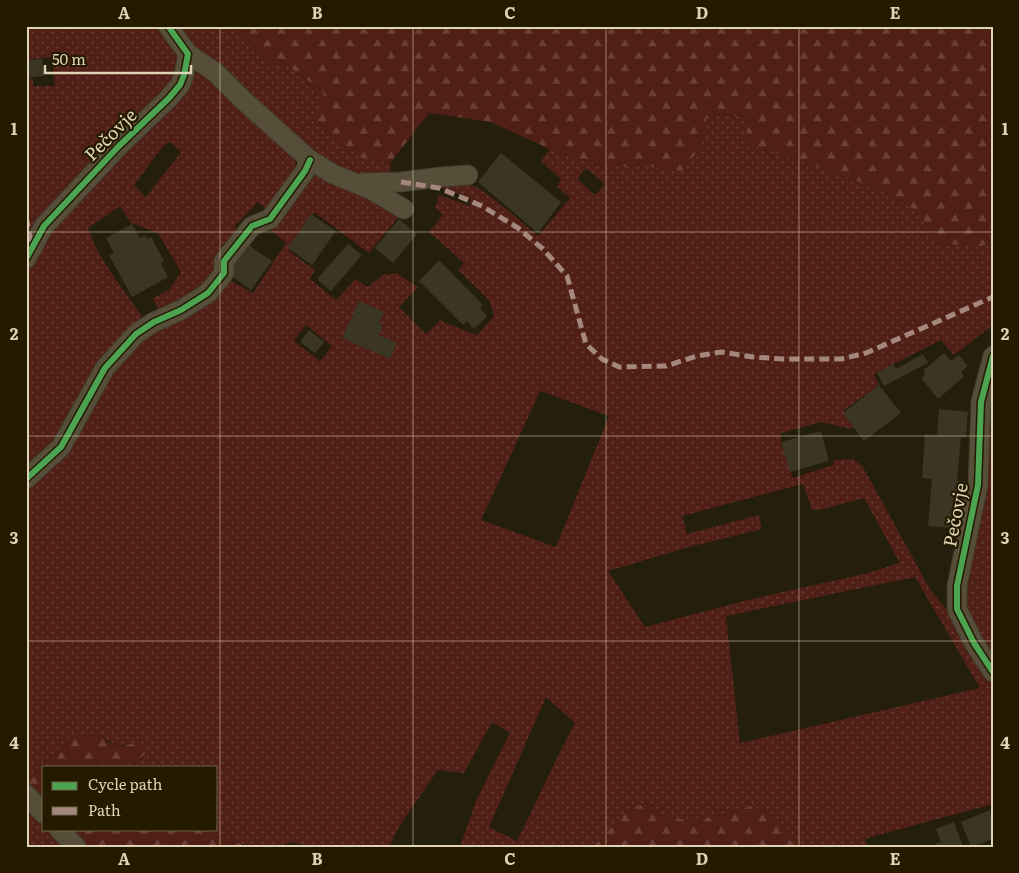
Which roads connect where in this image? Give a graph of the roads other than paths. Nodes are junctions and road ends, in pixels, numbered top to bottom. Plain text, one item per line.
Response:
1 (168, 26) edge
2 (188, 54) junction
3 (310, 160) junction
4 (468, 175) dead end
5 (355, 183) junction
6 (404, 209) dead end
7 (26, 259) edge
8 (993, 356) edge
9 (26, 479) edge
10 (993, 672) edge
11 (26, 794) edge
12 (42, 812) edge
13 (60, 830) edge
14 (76, 847) edge

1 - 2 street
2 - 3 street
2 - 7 street, Pečovje
3 - 5 street
3 - 9 street
4 - 5 street
5 - 6 street
8 - 10 street, Pečovje
11 - 12 street
13 - 14 street

